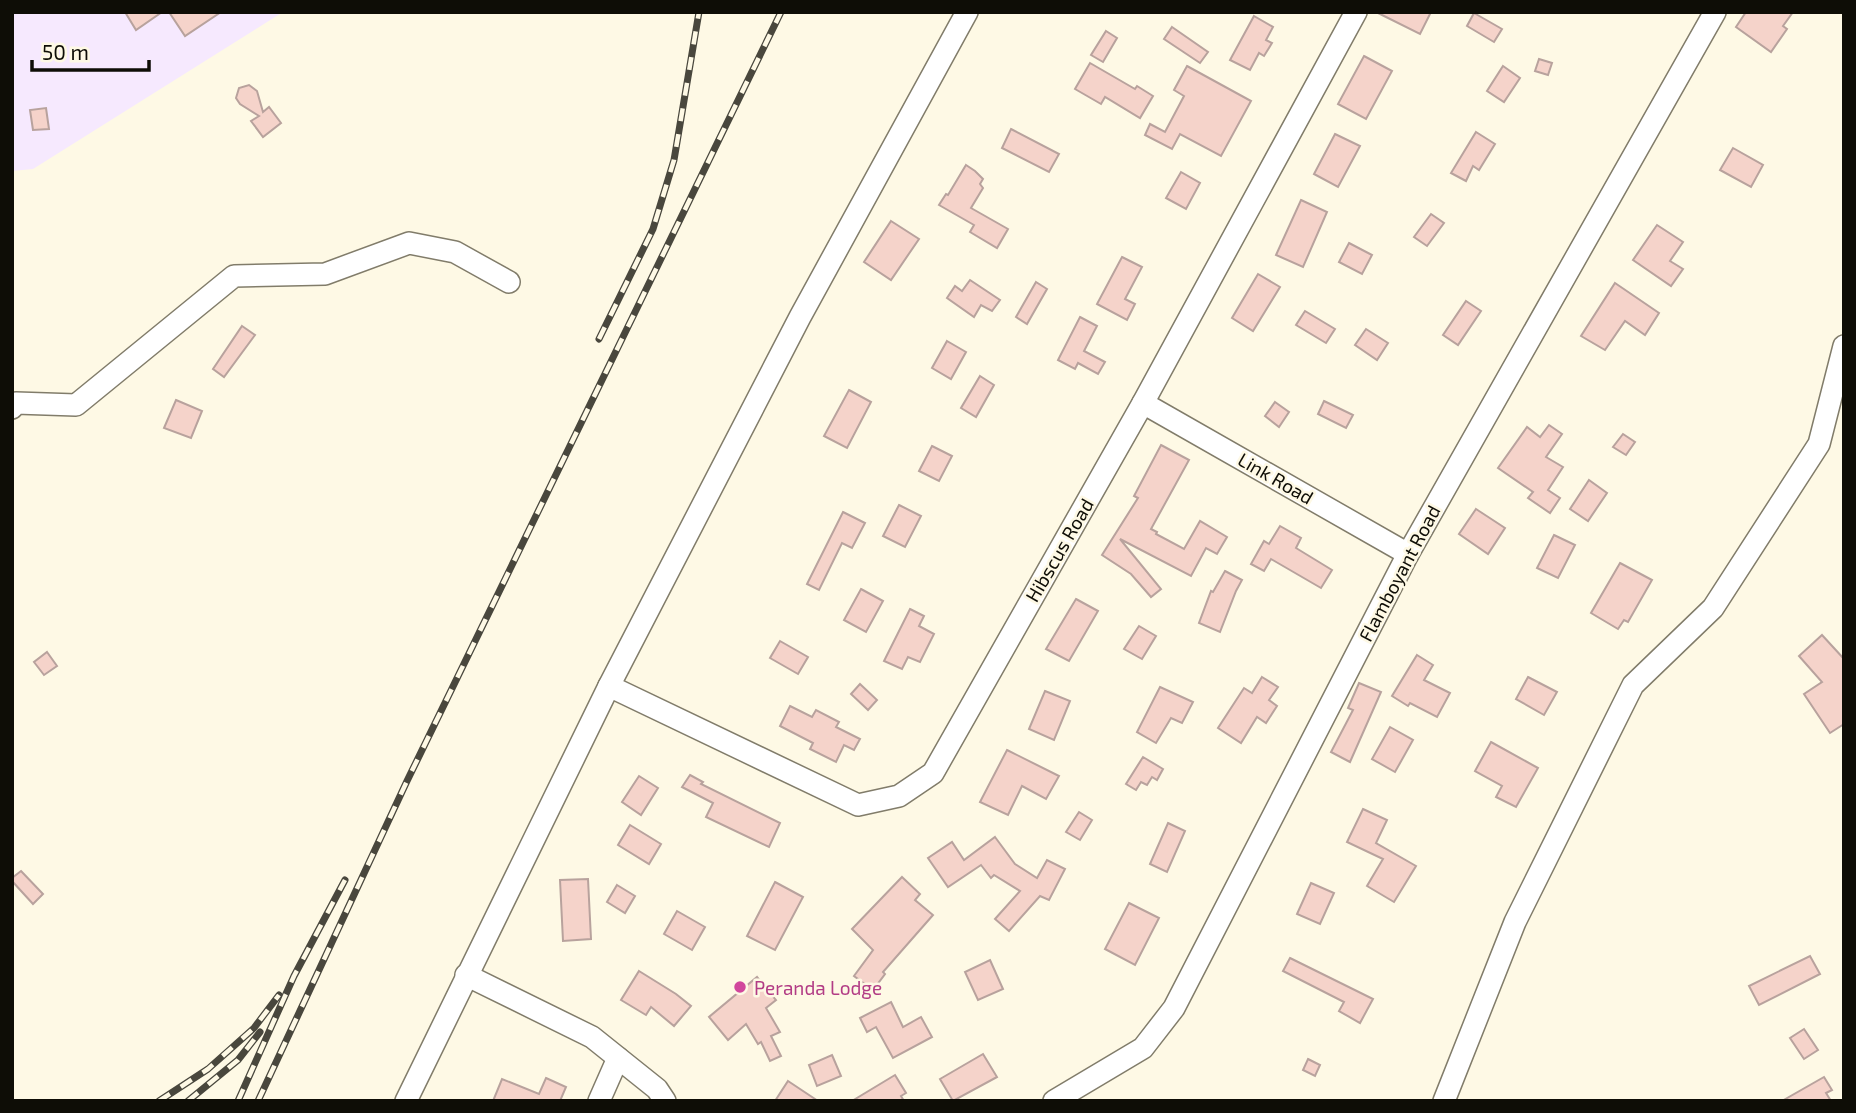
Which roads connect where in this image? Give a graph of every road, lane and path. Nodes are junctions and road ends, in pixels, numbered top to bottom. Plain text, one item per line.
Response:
1 (967, 12) edge
2 (1356, 12) edge
3 (1715, 12) edge
4 (509, 282) dead end
5 (1844, 346) edge
6 (1143, 403) junction
7 (12, 408) edge
8 (1408, 554) junction
9 (610, 686) junction
10 (466, 975) junction
11 (618, 1058) junction
12 (406, 1101) edge
13 (599, 1101) edge
14 (665, 1101) edge
15 (1054, 1101) edge
16 (1444, 1101) edge

1 - 9 street
2 - 6 street, Hibscus Road
3 - 8 street, Flamboyant Road
4 - 7 street
5 - 16 street
6 - 8 street, Link Road
6 - 9 street, Hibscus Road
8 - 15 street, Flamboyant Road
9 - 10 street
10 - 11 street
10 - 12 street
11 - 13 street
11 - 14 street

